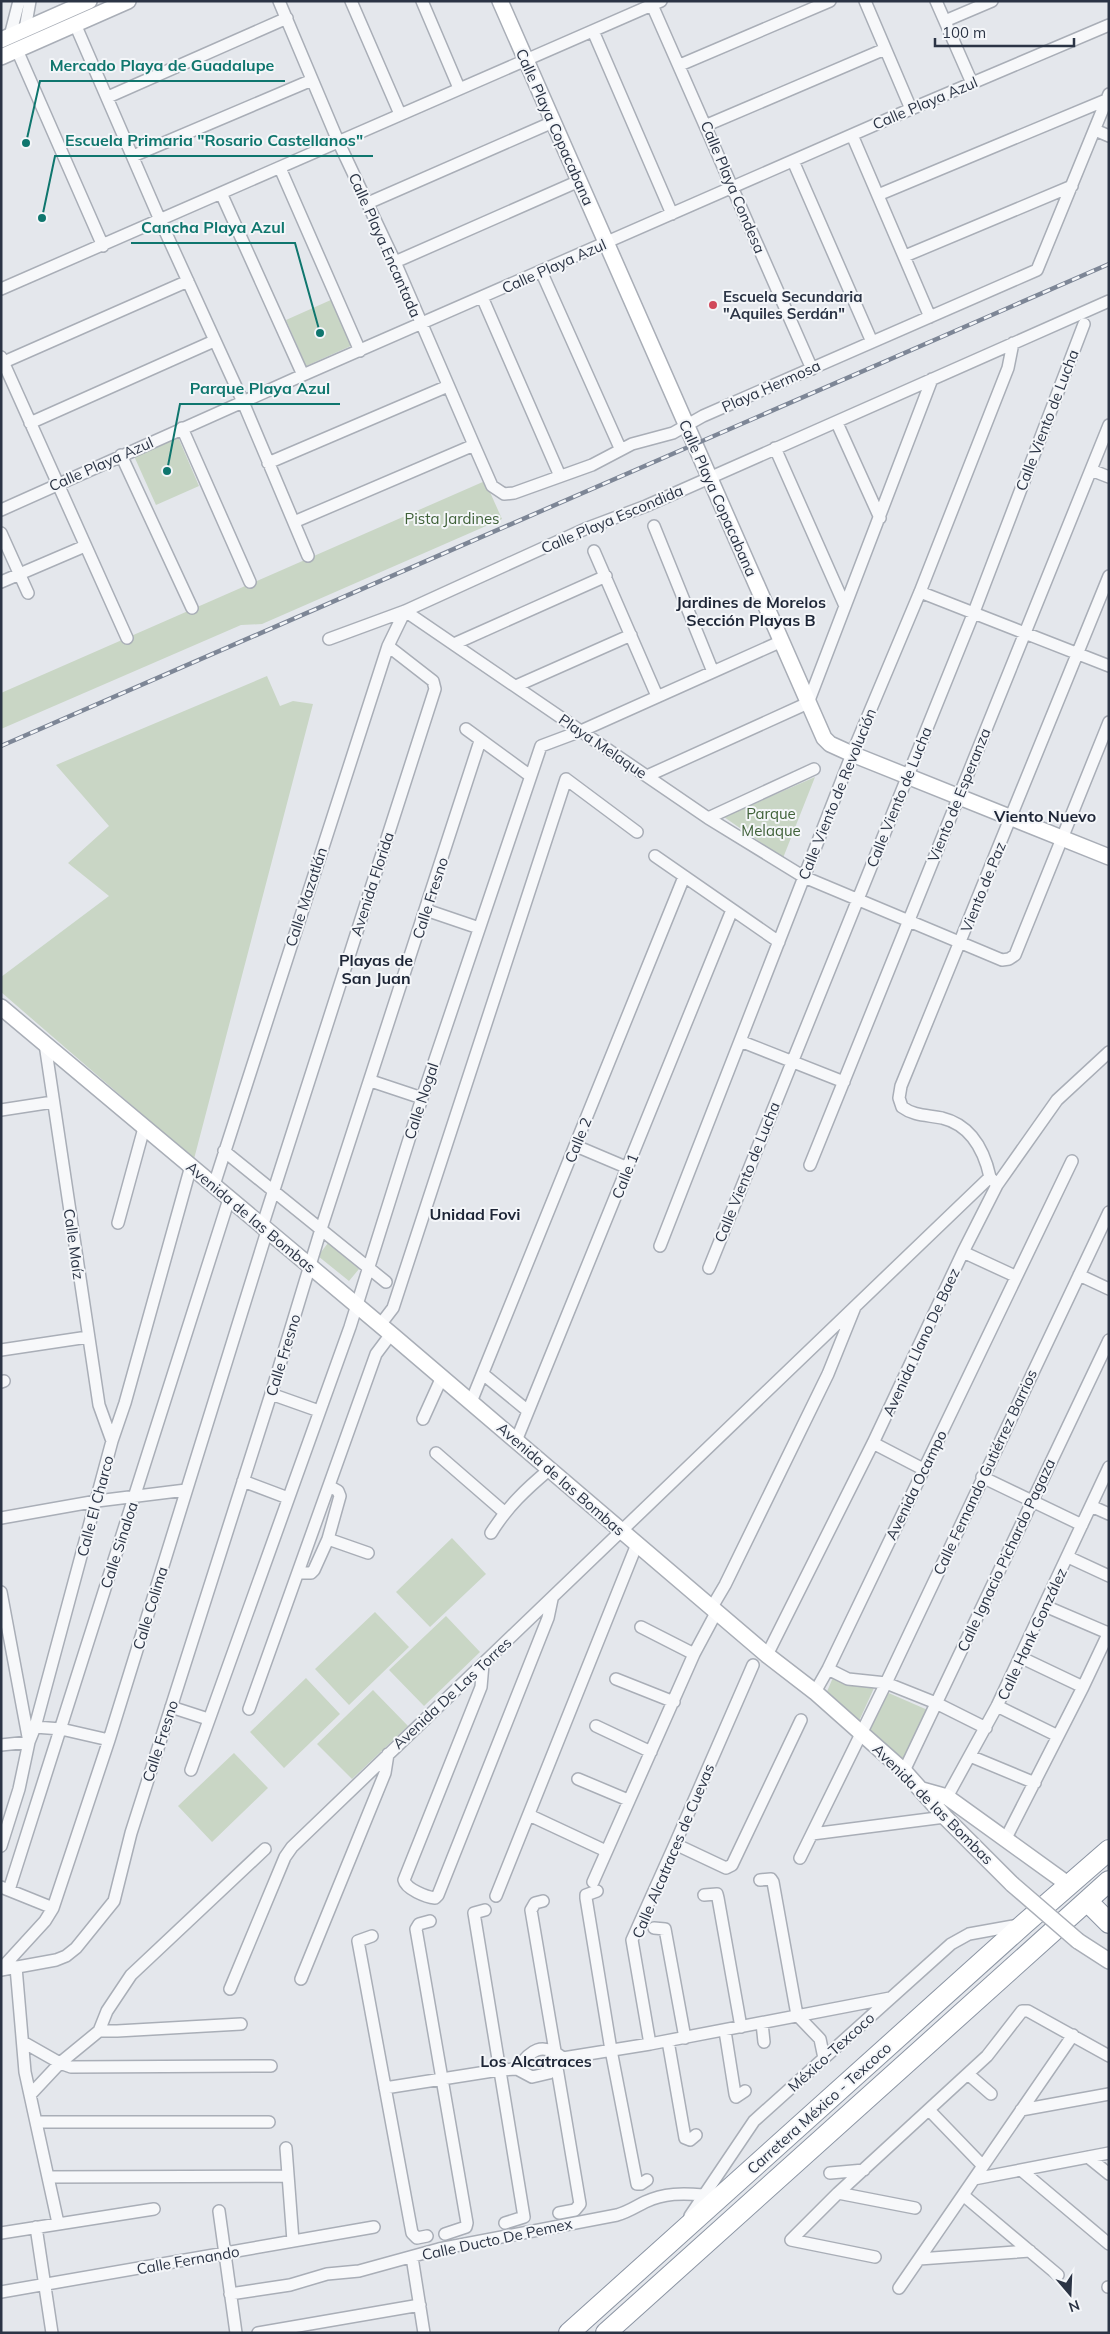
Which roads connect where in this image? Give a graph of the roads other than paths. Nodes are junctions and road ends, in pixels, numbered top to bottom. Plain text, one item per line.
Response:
1 (18, 1) edge
2 (30, 1) edge
3 (89, 1) edge
4 (128, 1) edge
5 (279, 1) edge
6 (352, 1) edge
7 (422, 1) edge
8 (500, 1) edge
9 (830, 1) edge
10 (865, 1) edge
11 (936, 1) edge
12 (992, 1) edge
13 (657, 3) edge
14 (287, 18) junction
15 (46, 20) junction
16 (945, 21) junction
17 (75, 24) junction
18 (1109, 25) edge
19 (24, 29) junction
20 (593, 30) junction
21 (51, 35) junction
22 (5, 38) edge
23 (884, 49) junction
24 (17, 50) junction
25 (1, 57) edge
26 (526, 60) junction
27 (680, 65) junction
28 (312, 80) junction
29 (972, 83) junction
30 (459, 88) junction
31 (108, 97) junction
32 (1108, 97) edge
33 (911, 110) junction
34 (400, 114) junction
35 (553, 122) junction
36 (707, 126) junction
37 (1095, 130) junction
38 (852, 135) junction
39 (1109, 136) edge
40 (338, 141) junction
41 (133, 156) junction
42 (793, 161) junction
43 (280, 168) junction
44 (579, 181) junction
45 (1072, 186) junction
46 (733, 188) junction
47 (221, 193) junction
48 (878, 196) junction
49 (368, 203) junction
50 (672, 214) junction
51 (160, 220) junction
52 (607, 243) junction
53 (103, 246) junction
54 (905, 256) junction
55 (395, 262) junction
56 (541, 271) junction
57 (188, 281) junction
58 (1, 289) edge
59 (482, 297) junction
60 (1109, 301) edge
61 (930, 317) junction
62 (421, 324) junction
63 (1084, 324) dead end
64 (214, 341) junction
65 (872, 342) junction
66 (1013, 343) junction
67 (360, 351) junction
68 (2, 360) edge
69 (812, 369) junction
70 (303, 375) junction
71 (932, 378) junction
72 (448, 386) junction
73 (243, 402) junction
74 (30, 423) junction
75 (837, 423) junction
76 (1109, 425) edge
77 (686, 426) junction
78 (182, 428) junction
79 (474, 445) junction
80 (620, 448) junction
81 (775, 448) junction
82 (122, 455) junction
83 (268, 463) junction
84 (1091, 470) junction
85 (560, 476) junction
86 (708, 477) junction
87 (1109, 477) edge
88 (58, 483) junction
89 (504, 494) joint
90 (1, 510) edge
91 (880, 518) junction
92 (294, 522) junction
93 (654, 526) dead end
94 (1, 534) edge
95 (85, 546) junction
96 (594, 550) dead end
97 (308, 556) dead end
98 (20, 575) junction
99 (606, 576) junction
100 (1109, 576) edge
101 (1, 582) edge
102 (250, 582) dead end
103 (920, 592) junction
104 (28, 593) dead end
105 (845, 606) junction
106 (192, 608) dead end
107 (405, 611) junction
108 (974, 612) junction
109 (1025, 632) junction
110 (631, 635) junction
111 (126, 638) dead end
112 (329, 639) dead end
113 (782, 641) junction
114 (454, 644) junction
115 (388, 646) junction
116 (1076, 652) junction
117 (1109, 666) edge
118 (713, 672) junction
119 (516, 686) junction
120 (657, 696) junction
121 (808, 702) junction
122 (1109, 722) edge
123 (466, 729) dead end
124 (581, 731) junction
125 (480, 741) junction
126 (852, 754) junction
127 (814, 769) dead end
128 (529, 775) junction
129 (647, 776) junction
130 (907, 777) junction
131 (958, 796) junction
132 (708, 818) junction
133 (1011, 818) junction
134 (637, 832) dead end
135 (1062, 838) junction
136 (655, 856) dead end
137 (1109, 857) edge
138 (684, 877) junction
139 (804, 877) junction
140 (857, 899) junction
141 (426, 910) junction
142 (732, 910) junction
143 (909, 920) junction
144 (479, 928) junction
145 (961, 941) junction
146 (779, 942) junction
147 (1, 1007) edge
148 (740, 1041) junction
149 (45, 1044) junction
150 (1109, 1052) edge
151 (792, 1062) junction
152 (371, 1081) junction
153 (844, 1082) junction
154 (422, 1098) junction
155 (53, 1102) junction
156 (1, 1110) edge
157 (144, 1128) junction
158 (576, 1146) junction
159 (224, 1151) junction
160 (1072, 1161) dead end
161 (810, 1165) dead end
162 (191, 1166) junction
163 (628, 1168) junction
164 (994, 1181) junction
165 (214, 1185) junction
166 (274, 1191) junction
167 (229, 1199) junction
168 (1109, 1212) edge
169 (118, 1223) dead end
170 (264, 1229) junction
171 (321, 1229) junction
172 (660, 1246) dead end
173 (963, 1252) junction
174 (310, 1267) junction
175 (368, 1267) junction
176 (709, 1268) dead end
177 (1079, 1275) junction
178 (1015, 1276) junction
179 (386, 1282) dead end
180 (1109, 1289) edge
181 (857, 1303) junction
182 (356, 1306) junction
183 (385, 1330) junction
184 (88, 1337) junction
185 (1109, 1340) edge
186 (1, 1350) edge
187 (483, 1374) junction
188 (442, 1377) junction
189 (271, 1394) junction
190 (471, 1402) junction
191 (319, 1411) junction
192 (528, 1412) junction
193 (423, 1419) dead end
194 (112, 1441) junction
195 (516, 1441) junction
196 (873, 1444) junction
197 (436, 1453) dead end
198 (1109, 1467) edge
199 (550, 1469) junction
200 (924, 1469) junction
201 (982, 1477) junction
202 (243, 1480) junction
203 (329, 1486) junction
204 (186, 1490) junction
205 (135, 1497) junction
206 (288, 1498) junction
207 (96, 1501) junction
208 (1032, 1501) junction
209 (1091, 1506) junction
210 (504, 1512) junction
211 (1109, 1514) edge
212 (1, 1518) edge
213 (1082, 1525) junction
214 (622, 1531) junction
215 (491, 1533) dead end
216 (328, 1539) junction
217 (637, 1544) junction
218 (368, 1552) dead end
219 (1068, 1557) junction
220 (298, 1573) junction
221 (1109, 1576) edge
222 (1, 1592) edge
223 (552, 1599) junction
224 (1045, 1606) junction
225 (715, 1609) junction
226 (641, 1627) dead end
227 (1108, 1632) edge
228 (694, 1654) junction
229 (767, 1655) junction
230 (1020, 1657) junction
231 (483, 1664) junction
232 (753, 1664) dead end
233 (828, 1669) junction
234 (616, 1679) dead end
235 (886, 1683) junction
236 (1083, 1687) junction
237 (815, 1692) junction
238 (674, 1702) junction
239 (936, 1703) junction
240 (171, 1706) junction
241 (997, 1706) junction
242 (249, 1709) dead end
243 (208, 1719) junction
244 (801, 1720) dead end
245 (596, 1726) dead end
246 (35, 1728) junction
247 (60, 1728) junction
248 (986, 1728) junction
249 (861, 1733) junction
250 (1058, 1736) junction
251 (109, 1740) junction
252 (29, 1742) junction
253 (1, 1745) edge
254 (651, 1752) junction
255 (388, 1754) junction
256 (970, 1756) junction
257 (191, 1770) dead end
258 (904, 1770) junction
259 (578, 1779) dead end
260 (1034, 1783) junction
261 (922, 1790) junction
262 (947, 1797) junction
263 (628, 1800) junction
264 (529, 1816) junction
265 (945, 1817) junction
266 (812, 1834) junction
267 (1005, 1840) junction
268 (676, 1844) junction
269 (1, 1846) edge
270 (265, 1849) dead end
271 (1109, 1850) edge
272 (606, 1851) junction
273 (800, 1858) dead end
274 (760, 1880) dead end
275 (1106, 1884) edge
276 (1069, 1885) junction
277 (5, 1888) edge
278 (704, 1894) dead end
279 (496, 1896) dead end
280 (543, 1901) dead end
281 (1087, 1901) junction
282 (53, 1908) junction
283 (485, 1910) dead end
284 (430, 1921) dead end
285 (1109, 1923) edge
286 (1024, 1924) junction
287 (654, 1928) dead end
288 (372, 1936) dead end
289 (1109, 1962) edge
290 (16, 1966) junction
291 (1, 1969) edge
292 (301, 1979) dead end
293 (230, 1989) dead end
294 (892, 1998) junction
295 (797, 2015) junction
296 (762, 2023) junction
297 (241, 2024) dead end
298 (741, 2027) junction
299 (99, 2030) junction
300 (725, 2031) junction
301 (1073, 2035) junction
302 (685, 2038) junction
303 (668, 2041) junction
304 (23, 2042) junction
305 (764, 2042) dead end
306 (650, 2044) junction
307 (611, 2050) junction
308 (1109, 2056) edge
309 (824, 2058) junction
310 (558, 2059) junction
311 (60, 2063) junction
312 (271, 2066) dead end
313 (517, 2069) junction
314 (499, 2070) junction
315 (968, 2074) junction
316 (443, 2078) junction
317 (385, 2088) junction
318 (745, 2090) dead end
319 (991, 2094) dead end
320 (1109, 2094) edge
321 (30, 2095) junction
322 (928, 2110) junction
323 (1021, 2110) junction
324 (36, 2122) junction
325 (269, 2122) dead end
326 (696, 2135) dead end
327 (286, 2148) dead end
328 (1109, 2153) edge
329 (1088, 2157) junction
330 (983, 2166) junction
331 (864, 2170) junction
332 (1021, 2170) junction
333 (830, 2173) dead end
334 (1109, 2174) edge
335 (288, 2176) junction
336 (48, 2177) junction
337 (974, 2178) junction
338 (646, 2180) dead end
339 (838, 2194) junction
340 (963, 2194) junction
341 (703, 2195) junction
342 (915, 2208) dead end
343 (154, 2209) dead end
344 (219, 2211) dead end
345 (559, 2213) dead end
346 (58, 2223) junction
347 (505, 2223) dead end
348 (36, 2227) junction
349 (374, 2227) dead end
350 (1, 2233) edge
351 (445, 2234) dead end
352 (679, 2234) junction
353 (427, 2236) dead end
354 (293, 2241) junction
355 (1109, 2244) edge
356 (1030, 2251) junction
357 (224, 2253) junction
358 (875, 2256) dead end
359 (412, 2257) junction
360 (919, 2259) junction
361 (643, 2266) junction
362 (1058, 2274) dead end
363 (46, 2284) junction
364 (659, 2286) junction
365 (899, 2288) dead end
366 (1, 2292) edge
367 (230, 2294) junction
368 (608, 2298) junction
369 (420, 2304) junction
370 (625, 2316) junction
371 (52, 2333) edge
372 (236, 2333) edge
373 (258, 2333) edge
374 (424, 2333) edge
375 (569, 2333) edge
376 (606, 2333) edge

1 - 22 street
2 - 19 street
3 - 15 street
4 - 17 street
5 - 14 street, Calle Playa Encantada
6 - 34 street
7 - 30 street
8 - 26 street, Calle Playa Copacabana
9 - 27 street
10 - 23 street
11 - 16 street
12 - 16 street
13 - 20 street
13 - 27 street, Calle Playa Condesa
14 - 28 street, Calle Playa Encantada
14 - 31 street
15 - 19 street
15 - 21 street
16 - 29 street
17 - 21 street
17 - 31 street
18 - 29 street, Calle Playa Azul
19 - 22 street
20 - 26 street
20 - 50 street
21 - 24 street
23 - 33 street
23 - 36 street
24 - 25 street
24 - 53 street
26 - 30 street
26 - 35 street, Calle Playa Copacabana
27 - 36 street, Calle Playa Condesa
28 - 40 street, Calle Playa Encantada
28 - 41 street
29 - 33 street, Calle Playa Azul
30 - 34 street
31 - 41 street
32 - 37 street
32 - 48 street
33 - 38 street, Calle Playa Azul
34 - 40 street
35 - 44 street, Calle Playa Copacabana
35 - 49 street
36 - 46 street, Calle Playa Condesa
37 - 39 street
37 - 45 street
38 - 42 street, Calle Playa Azul
38 - 48 street
40 - 43 street
40 - 49 street, Calle Playa Encantada
41 - 51 street
42 - 46 street, Calle Playa Azul
42 - 65 street
43 - 47 street
43 - 67 street
44 - 52 street, Calle Playa Copacabana
44 - 55 street
45 - 54 street
45 - 61 street, Playa Hermosa
46 - 50 street, Calle Playa Azul
46 - 69 street, Calle Playa Condesa
47 - 51 street
47 - 70 street
48 - 54 street
49 - 55 street, Calle Playa Encantada
50 - 52 street, Calle Playa Azul
51 - 53 street
51 - 57 street
52 - 56 street, Calle Playa Azul
52 - 77 street, Calle Playa Copacabana
53 - 58 street
54 - 61 street
55 - 62 street, Calle Playa Encantada
56 - 59 street, Calle Playa Azul
56 - 80 street
57 - 64 street
57 - 68 street
59 - 62 street, Calle Playa Azul
59 - 85 street
60 - 66 street, Calle Playa Escondida
61 - 65 street, Playa Hermosa
62 - 67 street, Calle Playa Azul
62 - 72 street, Calle Playa Encantada
63 - 108 street, Calle Viento de Lucha
64 - 73 street
64 - 74 street
65 - 69 street, Playa Hermosa
66 - 71 street, Calle Playa Escondida
66 - 103 street, Calle Viento de Revolución
67 - 70 street, Calle Playa Azul
68 - 74 street
69 - 77 street, Playa Hermosa
70 - 73 street, Calle Playa Azul
71 - 75 street, Calle Playa Escondida
71 - 91 street
72 - 79 street, Calle Playa Encantada
72 - 83 street
73 - 78 street, Calle Playa Azul
73 - 83 street
74 - 88 street
75 - 81 street, Calle Playa Escondida
75 - 91 street
76 - 84 street, Viento de Esperanza
77 - 80 street, Playa Hermosa
77 - 86 street, Calle Playa Copacabana
78 - 82 street, Calle Playa Azul
78 - 102 street
79 - 89 street, Calle Playa Encantada
79 - 92 street
80 - 85 street, Playa Hermosa
81 - 86 street, Calle Playa Escondida
81 - 105 street
82 - 88 street, Calle Playa Azul
82 - 106 street
83 - 92 street
84 - 87 street
84 - 109 street, Viento de Esperanza
85 - 89 street, Playa Hermosa
86 - 107 street, Calle Playa Escondida
86 - 113 street, Calle Playa Copacabana
88 - 90 street, Calle Playa Azul
88 - 95 street
91 - 105 street
92 - 97 street
93 - 118 street
94 - 98 street
95 - 98 street
95 - 111 street
96 - 99 street
98 - 101 street
98 - 104 street
99 - 110 street
99 - 114 street
100 - 116 street, Viento de Paz
103 - 108 street
103 - 126 street, Calle Viento de Revolución
105 - 121 street
107 - 112 street, Calle Playa Escondida
107 - 114 street, Playa Melaque
107 - 115 street, Calle Mazatlán
108 - 109 street
108 - 130 street, Calle Viento de Lucha
109 - 116 street
109 - 131 street, Viento de Esperanza
110 - 119 street
110 - 120 street
113 - 118 street, Calle Nogal
113 - 121 street, Calle Playa Copacabana
114 - 119 street, Playa Melaque
115 - 159 street, Calle Mazatlán
115 - 166 street, Avenida Florida
116 - 117 street
116 - 133 street, Viento de Paz
118 - 120 street, Calle Nogal
119 - 124 street, Playa Melaque
120 - 124 street, Calle Nogal
121 - 126 street, Calle Playa Copacabana
121 - 129 street
122 - 135 street
123 - 125 street
124 - 128 street, Calle Nogal
124 - 129 street, Playa Melaque
125 - 128 street
125 - 141 street, Calle Fresno
126 - 130 street, Calle Playa Copacabana
126 - 139 street, Calle Viento de Revolución
127 - 132 street
128 - 144 street, Calle Nogal
129 - 132 street, Playa Melaque
130 - 131 street, Calle Playa Copacabana
130 - 140 street, Calle Viento de Lucha
131 - 133 street, Calle Playa Copacabana
131 - 143 street, Viento de Esperanza
132 - 139 street, Playa Melaque
133 - 135 street, Calle Playa Copacabana
133 - 145 street, Viento de Paz
134 - 183 street
135 - 137 street, Calle Playa Copacabana
135 - 145 street, Playa Melaque
136 - 138 street
138 - 142 street
138 - 158 street, Calle 2
139 - 140 street, Playa Melaque
139 - 146 street, Calle Viento de Revolución
140 - 143 street, Playa Melaque
140 - 151 street, Calle Viento de Lucha
141 - 144 street
141 - 152 street, Calle Fresno
142 - 146 street
142 - 163 street, Calle 1
143 - 145 street, Playa Melaque
143 - 153 street, Viento de Esperanza
144 - 154 street, Calle Nogal
145 - 164 street, Viento de Paz
146 - 148 street, Calle Viento de Revolución
147 - 149 street, Avenida de las Bombas
148 - 151 street
148 - 172 street, Calle Viento de Revolución
149 - 155 street, Calle Maíz
149 - 157 street, Avenida de las Bombas
150 - 164 street, Avenida Llano De Baez
151 - 153 street
151 - 176 street, Calle Viento de Lucha
152 - 154 street
152 - 171 street, Calle Fresno
153 - 161 street, Viento de Esperanza
154 - 175 street, Calle Nogal
155 - 156 street
155 - 184 street, Calle Maíz
157 - 162 street, Avenida de las Bombas
157 - 169 street
158 - 163 street
158 - 187 street, Calle 2
159 - 165 street, Calle Mazatlán
159 - 166 street
160 - 178 street, Avenida Ocampo
162 - 165 street, Avenida de las Bombas
162 - 194 street, Calle El Charco
163 - 192 street, Calle 1
164 - 173 street, Avenida Llano De Baez
164 - 181 street, Avenida De Las Torres
165 - 167 street, Avenida de las Bombas
166 - 170 street, Avenida Florida
166 - 171 street
167 - 170 street, Avenida de las Bombas
167 - 205 street, Calle Sinaloa
168 - 177 street, Calle Fernando Gutiérrez Barrios
170 - 174 street, Avenida de las Bombas
170 - 204 street, Calle Colima
171 - 174 street, Calle Fresno
171 - 175 street
173 - 178 street
173 - 196 street, Avenida Llano De Baez
174 - 182 street, Avenida de las Bombas
174 - 189 street, Calle Fresno
175 - 179 street
175 - 182 street, Calle Nogal
177 - 180 street
177 - 201 street, Calle Fernando Gutiérrez Barrios
178 - 200 street, Avenida Ocampo
181 - 214 street, Avenida De Las Torres
181 - 225 street
182 - 183 street, Avenida de las Bombas
182 - 191 street, Calle Nogal
183 - 188 street, Avenida de las Bombas
183 - 203 street
184 - 186 street
184 - 194 street, Calle Maíz
185 - 208 street, Calle Ignacio Pichardo Pagaza
187 - 190 street, Calle 2
187 - 192 street
188 - 190 street, Avenida de las Bombas
188 - 193 street
189 - 191 street
189 - 202 street, Calle Fresno
190 - 195 street, Avenida de las Bombas
191 - 206 street, Calle Nogal
192 - 195 street, Calle 1
194 - 207 street, Calle El Charco
195 - 199 street, Avenida de las Bombas
196 - 200 street
196 - 229 street, Avenida Llano De Baez
197 - 210 street
198 - 209 street, Calle Hank González
199 - 210 street
199 - 214 street, Avenida de las Bombas
200 - 233 street, Avenida Ocampo
201 - 208 street
201 - 235 street, Calle Fernando Gutiérrez Barrios
202 - 206 street
202 - 240 street, Calle Fresno
203 - 216 street
203 - 220 street
204 - 205 street
204 - 251 street, Calle Colima
205 - 207 street
205 - 247 street, Calle Sinaloa
206 - 243 street, Calle Nogal
207 - 212 street
207 - 246 street, Calle El Charco
208 - 213 street
208 - 239 street, Calle Ignacio Pichardo Pagaza
209 - 211 street
209 - 213 street, Calle Hank González
210 - 215 street
213 - 219 street, Calle Hank González
214 - 217 street, Avenida de las Bombas
214 - 223 street, Avenida De Las Torres
216 - 218 street
216 - 220 street
217 - 225 street, Avenida de las Bombas
217 - 264 street
219 - 221 street
219 - 224 street, Calle Hank González
220 - 242 street
222 - 252 street
223 - 231 street, Avenida De Las Torres
223 - 231 street
224 - 227 street
224 - 230 street, Calle Hank González
225 - 228 street
225 - 229 street, Avenida de las Bombas
226 - 228 street
227 - 236 street
228 - 238 street
229 - 237 street, Avenida de las Bombas
230 - 236 street
230 - 241 street, Calle Hank González
231 - 255 street, Avenida De Las Torres
232 - 268 street, Calle Alcatraces de Cuevas
233 - 235 street
233 - 237 street, Avenida Ocampo
234 - 238 street
235 - 239 street
235 - 249 street, Calle Fernando Gutiérrez Barrios
236 - 250 street
237 - 249 street, Avenida de las Bombas
238 - 254 street
239 - 248 street
239 - 258 street, Calle Ignacio Pichardo Pagaza
240 - 243 street
240 - 290 street, Calle Fresno
241 - 248 street, Calle Hank González
241 - 250 street
243 - 257 street, Calle Nogal
244 - 268 street
245 - 254 street
246 - 247 street
246 - 252 street, Calle El Charco
247 - 251 street
247 - 277 street, Calle Sinaloa
248 - 256 street, Calle Hank González
249 - 258 street, Avenida de las Bombas
249 - 266 street, Calle Fernando Gutiérrez Barrios
250 - 260 street
251 - 282 street, Calle Colima
252 - 253 street
252 - 269 street, Calle El Charco
254 - 263 street
255 - 292 street
255 - 293 street, Avenida De Las Torres
256 - 260 street
256 - 262 street, Calle Hank González
258 - 261 street, Avenida de las Bombas
259 - 263 street
260 - 267 street
261 - 262 street
261 - 265 street, Avenida de las Bombas
262 - 267 street
263 - 272 street
264 - 272 street
264 - 279 street
265 - 266 street
265 - 289 street, Avenida de las Bombas, bridge
266 - 273 street, Calle Fernando Gutiérrez Barrios
267 - 276 street
268 - 306 street, Calle Alcatraces de Cuevas
270 - 299 street
271 - 276 highway, Carretera México - Texcoco
272 - 307 street
274 - 295 street
275 - 281 highway, Carretera México - Texcoco
276 - 286 highway, Carretera México - Texcoco
277 - 282 street
278 - 298 street
280 - 310 street
281 - 285 highway
281 - 364 highway, Carretera México - Texcoco
282 - 291 street, Calle Colima
283 - 314 street
284 - 316 street
286 - 294 street, México-Texcoco
286 - 352 highway, Carretera México - Texcoco
287 - 302 street
288 - 317 street
290 - 291 street
290 - 304 street
294 - 295 street
294 - 309 street, México-Texcoco
295 - 296 street
295 - 309 street
296 - 298 street
296 - 305 street
297 - 299 street
298 - 300 street
299 - 311 street
300 - 302 street
300 - 318 street
301 - 308 street
301 - 315 street
301 - 323 street
302 - 303 street
303 - 306 street
303 - 326 street
304 - 311 street
304 - 321 street
306 - 307 street
307 - 310 street
307 - 338 street
309 - 341 street, México-Texcoco
310 - 313 street
310 - 313 street
310 - 345 street
311 - 312 street
311 - 321 street
313 - 314 street
314 - 316 street
314 - 347 street
315 - 319 street
315 - 322 street
316 - 317 street
316 - 351 street
317 - 353 street
320 - 323 street
321 - 324 street
322 - 330 street
322 - 331 street
323 - 330 street
324 - 325 street
324 - 336 street
327 - 335 street
328 - 329 street
329 - 332 street
329 - 334 street
330 - 337 street
331 - 333 street
331 - 339 street
332 - 337 street
332 - 355 street
335 - 336 street
335 - 354 street
336 - 346 street
337 - 340 street
339 - 342 street
339 - 358 street
340 - 356 street
340 - 360 street
341 - 352 street, México-Texcoco
341 - 359 street, Calle Ducto De Pemex
343 - 346 street
344 - 357 street
346 - 348 street
348 - 350 street
348 - 363 street
349 - 354 street, Calle Fernando
352 - 361 highway, Carretera México - Texcoco
354 - 357 street, Calle Fernando
356 - 360 street
356 - 362 street
357 - 363 street, Calle Fernando
357 - 367 street
359 - 367 street, Calle Ducto De Pemex
359 - 369 street
360 - 365 street
361 - 364 highway
361 - 368 highway, Carretera México - Texcoco
363 - 366 street, Calle Fernando
363 - 371 street
364 - 370 highway, Carretera México - Texcoco
367 - 372 street
368 - 370 highway
368 - 375 highway, Carretera México - Texcoco
369 - 373 street
369 - 374 street
370 - 376 highway, Carretera México - Texcoco

